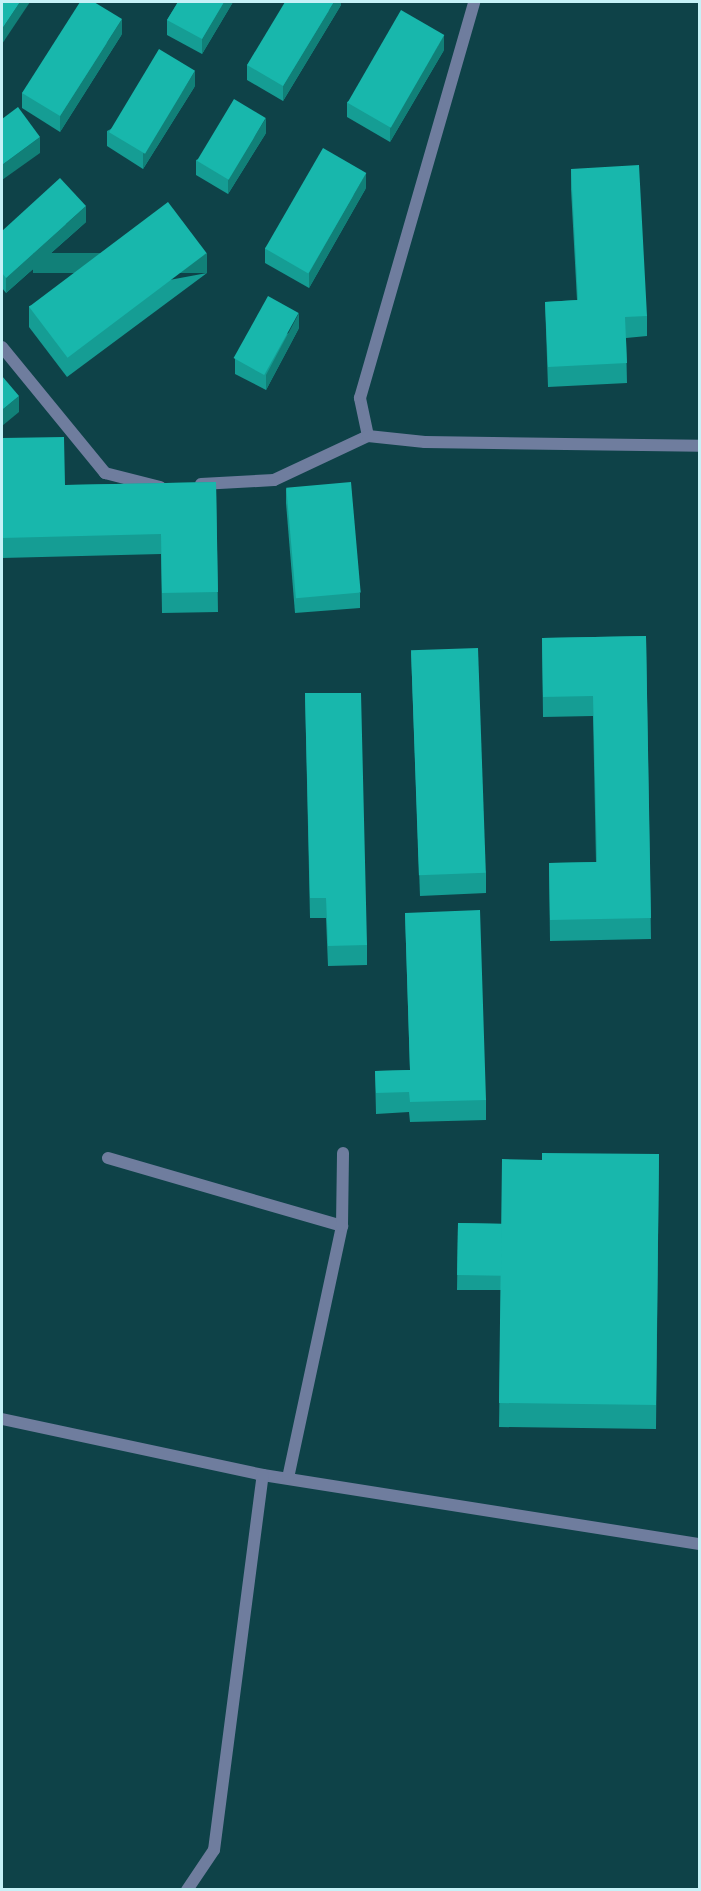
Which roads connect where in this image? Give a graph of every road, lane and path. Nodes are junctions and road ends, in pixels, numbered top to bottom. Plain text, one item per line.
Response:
1 (461, 2) edge
2 (474, 2) edge
3 (471, 15) junction
4 (2, 347) edge
5 (368, 435) junction
6 (699, 446) edge
7 (192, 485) edge
8 (169, 486) edge
9 (343, 1153) dead end
10 (108, 1158) dead end
11 (342, 1226) junction
12 (2, 1419) edge
13 (263, 1475) junction
14 (288, 1478) junction
15 (699, 1544) edge
16 (187, 1890) edge

1 - 3 street
2 - 3 street
3 - 5 street
4 - 8 street
5 - 6 street
5 - 7 street
9 - 11 street
10 - 11 street
11 - 14 street
12 - 13 street
13 - 14 street
13 - 16 street
14 - 15 street

